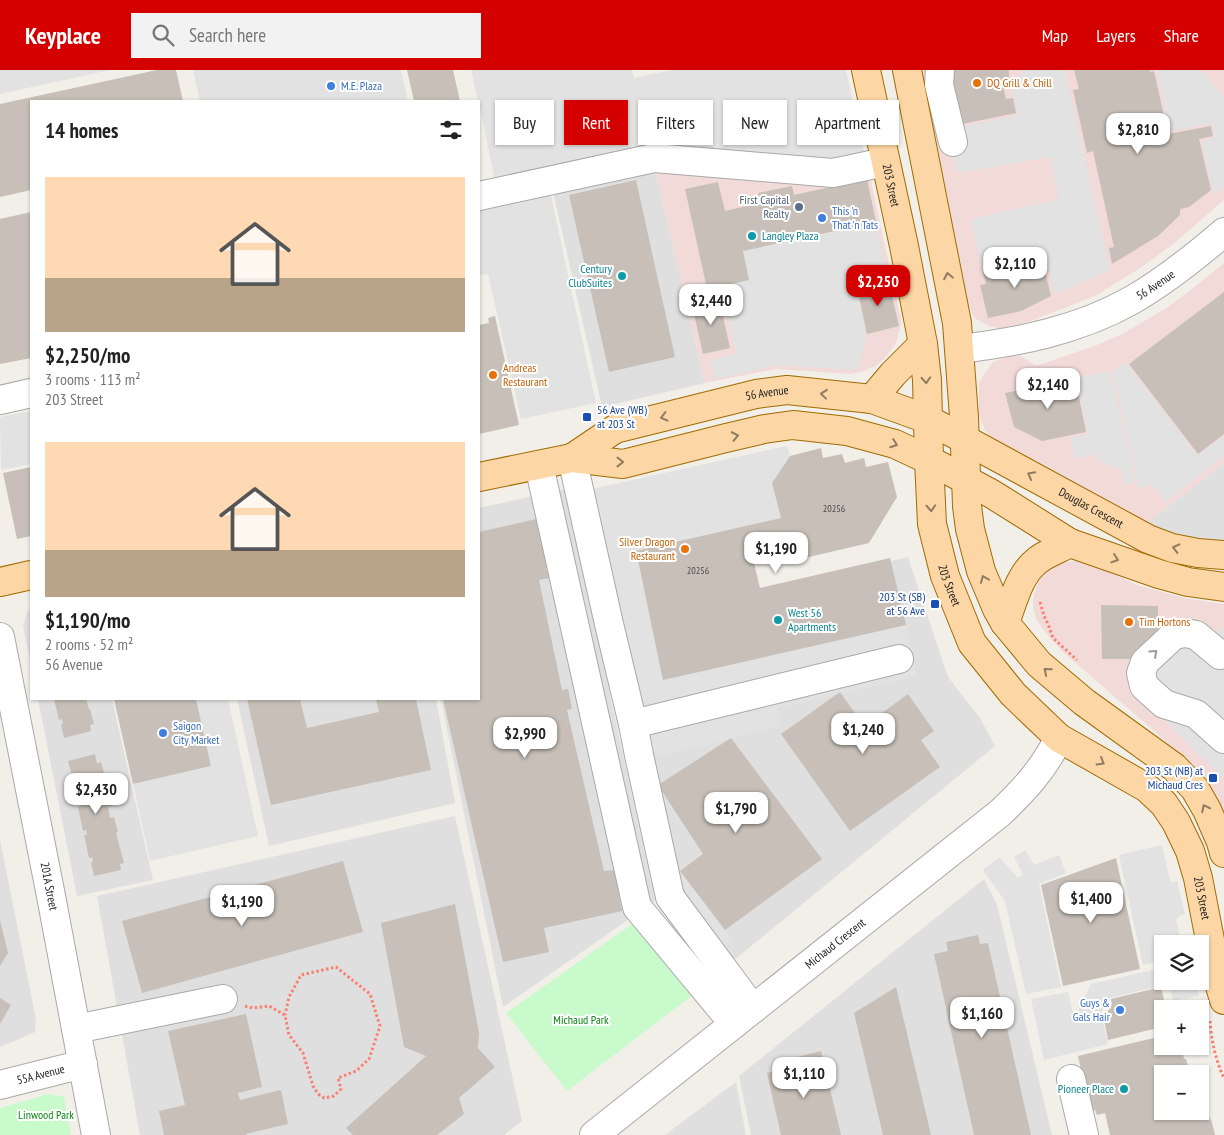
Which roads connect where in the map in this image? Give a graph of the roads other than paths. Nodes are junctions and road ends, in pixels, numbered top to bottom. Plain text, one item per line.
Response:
1 (866, 70) edge
2 (907, 70) edge
3 (940, 70) edge
4 (953, 142) dead end
5 (885, 162) junction
6 (480, 196) edge
7 (1224, 232) edge
8 (923, 344) junction
9 (960, 348) junction
10 (30, 393) edge
11 (872, 399) junction
12 (0, 400) edge
13 (928, 420) junction
14 (964, 439) junction
15 (572, 458) junction
16 (929, 460) junction
17 (539, 465) junction
18 (480, 477) edge
19 (966, 479) junction
20 (1070, 543) junction
21 (1224, 555) edge
22 (30, 575) edge
23 (0, 582) edge
24 (1224, 587) edge
25 (1005, 623) junction
26 (0, 637) edge
27 (1220, 655) dead end
28 (899, 659) dead end
29 (1164, 704) junction
30 (633, 724) junction
31 (1059, 738) junction
32 (1224, 739) edge
33 (1224, 754) edge
34 (1224, 853) edge
35 (1202, 895) junction
36 (1224, 916) edge
37 (1223, 997) edge
38 (223, 999) road end
39 (743, 1016) junction
40 (76, 1029) junction
41 (83, 1064) junction
42 (1071, 1079) dead end
43 (0, 1085) edge
44 (96, 1135) edge
45 (594, 1135) edge
46 (1084, 1135) edge

1 - 5 main road, 203 Street
9 -> 2 main road
3 - 4 street
5 - 6 street
5 - 8 main road, 203 Street
7 - 9 street, 56 Avenue
8 - 11 main road
8 -> 13 main road, 203 Street
9 - 14 main road
10 - 12 street
11 - 13 main road, 56 Avenue
11 -> 15 main road, 56 Avenue
13 - 14 main road, 56 Avenue
13 - 16 main road, 203 Street
14 - 19 main road
21 -> 14 main road, Douglas Crescent
15 -> 16 main road, 56 Avenue
15 - 17 main road, 56 Avenue
15 - 30 street
16 - 19 main road, 56 Avenue
16 -> 31 main road, 203 Street
17 - 18 main road, 56 Avenue
17 - 39 street
19 - 20 main road
25 -> 19 main road
20 -> 24 main road
20 - 25 main road
22 - 23 main road
34 -> 25 main road
26 - 40 street, 201A Street
29 -> 27 street
28 - 30 street
29 - 32 street
29 - 33 street
30 - 39 street
31 -> 35 main road, 203 Street
31 - 39 street, Michaud Crescent
35 - 36 main road
35 - 37 main road, 203 Street
38 - 40 street
39 - 45 street, Michaud Crescent
40 - 41 street, 201A Street
41 - 43 street, 55A Avenue
41 - 44 street, 201A Street
42 - 46 street

